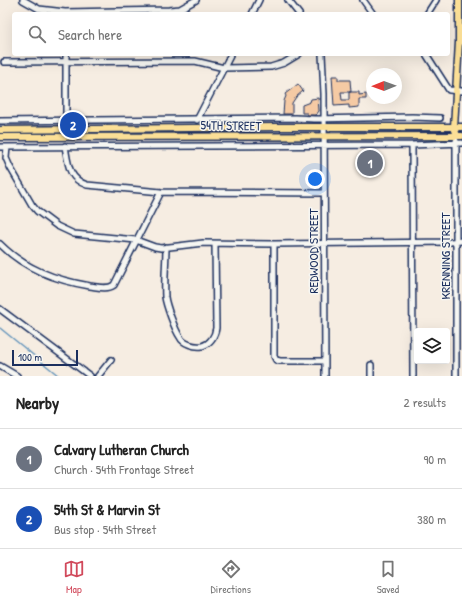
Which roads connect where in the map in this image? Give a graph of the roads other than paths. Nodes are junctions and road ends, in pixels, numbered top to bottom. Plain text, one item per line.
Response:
1 (23, 0) edge
2 (196, 0) edge
3 (259, 0) edge
4 (288, 0) edge
5 (363, 0) edge
6 (436, 0) edge
7 (459, 0) edge
8 (58, 12) edge
9 (100, 12) edge
10 (253, 12) edge
11 (297, 12) edge
12 (372, 12) edge
13 (428, 12) edge
14 (66, 56) edge
15 (230, 56) edge
16 (296, 56) edge
17 (322, 56) edge
18 (427, 56) edge
19 (4, 62) dead end
20 (66, 62) junction
21 (224, 68) junction
22 (459, 91) edge
23 (440, 118) dead end
24 (324, 119) junction
25 (66, 120) junction
26 (197, 120) junction
27 (0, 121) edge
28 (324, 126) junction
29 (454, 127) junction
30 (462, 127) edge
31 (0, 130) edge
32 (324, 136) junction
33 (460, 136) edge
34 (0, 137) edge
35 (456, 143) junction
36 (462, 143) edge
37 (412, 144) junction
38 (324, 145) junction
39 (65, 146) junction
40 (0, 147) edge
41 (7, 147) junction
42 (161, 192) junction
43 (324, 193) junction
44 (136, 240) junction
45 (462, 241) edge
46 (413, 242) junction
47 (456, 242) junction
48 (324, 243) junction
49 (0, 244) edge
50 (215, 244) junction
51 (274, 244) junction
52 (166, 247) junction
53 (0, 309) edge
54 (111, 360) dead end
55 (325, 361) junction
56 (371, 365) dead end
57 (0, 366) edge
58 (17, 376) edge
59 (90, 376) edge
60 (98, 376) edge
61 (325, 376) edge
62 (371, 376) edge
63 (413, 376) edge
64 (456, 376) edge

1 - 8 street
2 - 9 street
3 - 10 street
4 - 11 street
5 - 12 street
6 - 13 street
7 - 22 main road
14 - 20 street
15 - 21 street
16 - 21 street
17 - 24 street, REDWOOD STREET
18 - 22 street
19 - 20 street
20 - 21 street
20 - 25 street
21 - 26 street
22 - 29 main road
23 - 24 street
24 - 26 street
24 - 28 street, REDWOOD STREET
25 - 26 street
25 - 27 street
28 - 29 main road, 54TH STREET
28 - 31 main road, 54TH STREET
28 - 32 street, REDWOOD STREET
29 - 30 main road, 54TH STREET
29 - 33 main road
30 - 33 main road
32 - 33 main road, 54TH STREET
32 - 34 main road, 54TH STREET
32 - 38 street, REDWOOD STREET
33 - 35 street, KRENNING STREET
35 - 36 street
35 - 37 street
35 - 47 street, KRENNING STREET
37 - 38 street
37 - 46 street
38 - 39 street
38 - 43 street, REDWOOD STREET
39 - 41 street
39 - 42 street
40 - 41 street
41 - 44 street
42 - 43 street
42 - 44 street
43 - 48 street, REDWOOD STREET
44 - 49 street
44 - 52 street
45 - 47 street
46 - 47 street
46 - 48 street
46 - 63 street
47 - 64 street, KRENNING STREET
48 - 51 street
48 - 55 street, REDWOOD STREET
50 - 51 street
50 - 52 street
50 - 52 street
51 - 55 street
53 - 59 street
54 - 60 street
55 - 61 street, REDWOOD STREET
56 - 62 street
57 - 58 street

